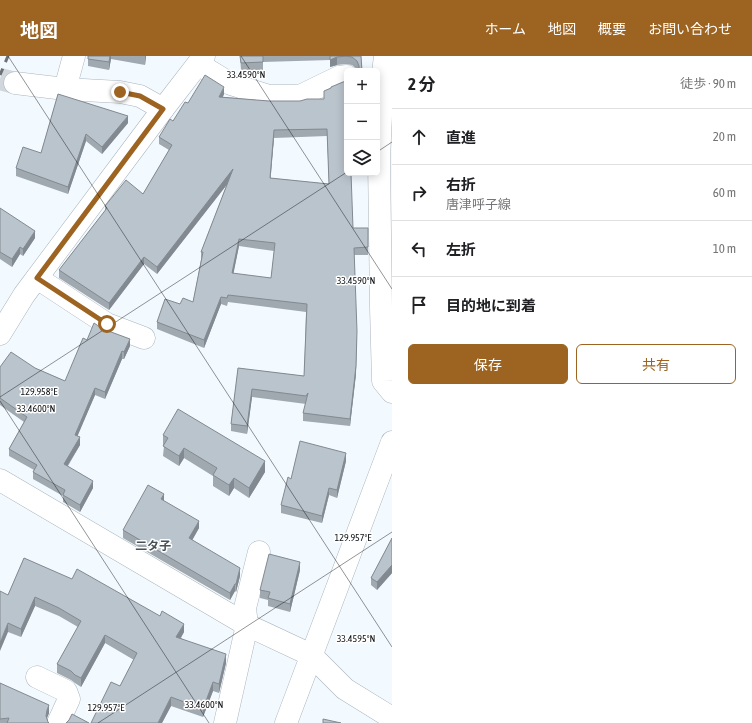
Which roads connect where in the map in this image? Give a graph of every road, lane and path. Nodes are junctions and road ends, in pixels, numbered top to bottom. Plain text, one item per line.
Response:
1 (74, 56) edge
2 (201, 60) edge
3 (382, 67) edge
4 (344, 76) edge
5 (15, 83) tunnel mouth
6 (65, 89) junction
7 (163, 109) junction
8 (37, 278) junction
9 (0, 334) edge
10 (144, 338) dead end
11 (392, 392) edge
12 (392, 442) edge
13 (0, 480) edge
14 (259, 552) dead end
15 (247, 625) junction
16 (311, 655) junction
17 (37, 677) dead end
18 (392, 718) edge
19 (58, 723) edge
20 (224, 723) edge
21 (286, 723) edge

1 - 6 street
2 - 4 street
2 - 7 street
3 - 11 street
5 - 6 street
6 - 7 street
7 - 8 street
8 - 9 street
8 - 10 street
12 - 16 street
13 - 15 street
14 - 15 street
15 - 16 street
15 - 20 street
16 - 18 street
16 - 21 street
17 - 19 street

